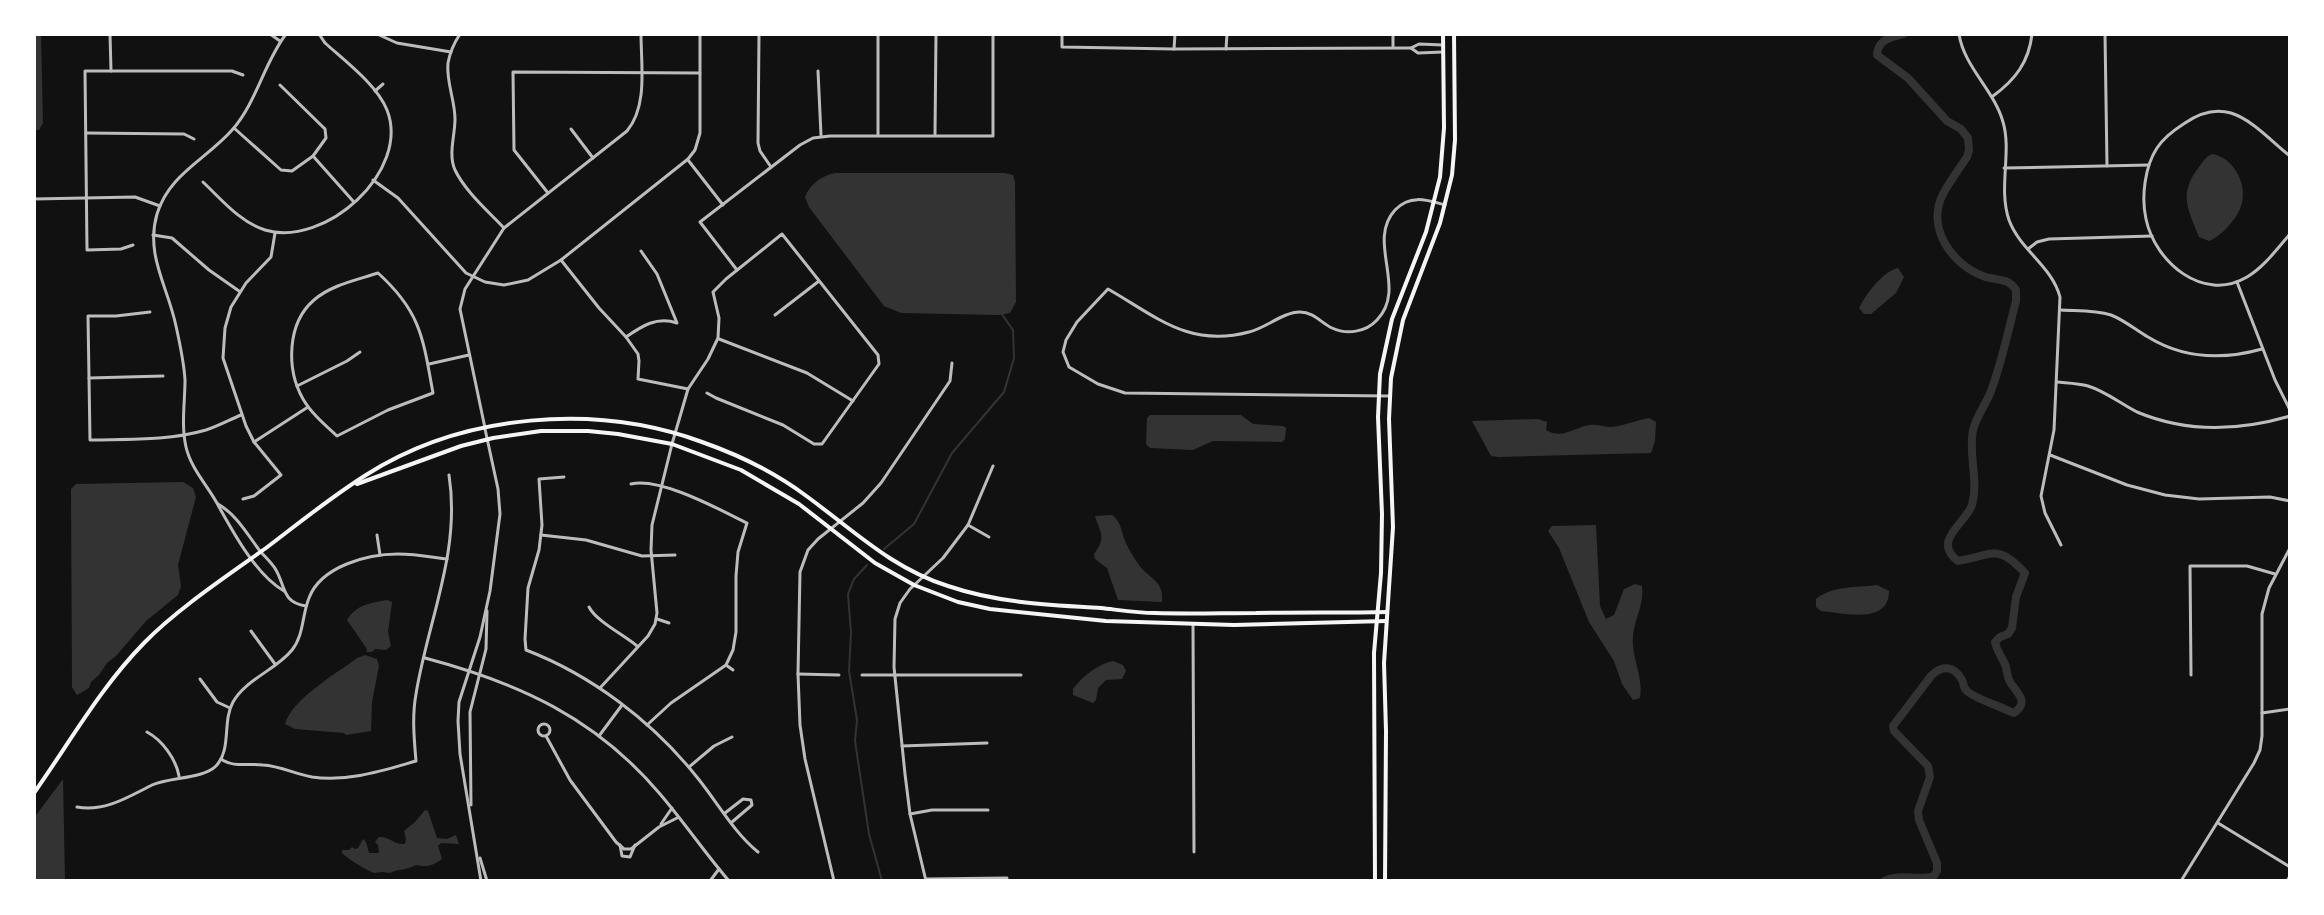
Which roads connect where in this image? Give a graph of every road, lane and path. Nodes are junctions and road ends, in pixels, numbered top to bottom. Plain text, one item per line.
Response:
1 (110, 34) edge
2 (270, 34) edge
3 (286, 34) edge
4 (319, 34) edge
5 (377, 34) edge
6 (460, 34) edge
7 (641, 34) edge
8 (700, 34) edge
9 (759, 34) edge
10 (878, 34) edge
11 (936, 34) edge
12 (993, 34) edge
13 (1062, 34) edge
14 (1175, 34) edge
15 (1227, 34) edge
16 (1393, 34) edge
17 (1443, 34) edge
18 (1454, 34) edge
19 (1959, 34) edge
20 (2032, 34) edge
21 (2105, 34) edge
22 (280, 41) junction
23 (1443, 45) junction
24 (1393, 48) junction
25 (1411, 48) junction
26 (1174, 49) junction
27 (1226, 49) junction
28 (451, 52) junction
29 (1443, 52) junction
30 (111, 71) junction
31 (818, 71) dead end
32 (641, 73) junction
33 (700, 73) junction
34 (243, 75) dead end
35 (383, 84) dead end
36 (280, 85) dead end
37 (375, 91) junction
38 (1993, 97) junction
39 (234, 128) junction
40 (571, 129) dead end
41 (86, 133) junction
42 (822, 136) junction
43 (878, 136) junction
44 (935, 136) junction
45 (194, 139) dead end
46 (313, 156) junction
47 (2290, 156) edge
48 (593, 158) junction
49 (688, 159) junction
50 (2149, 165) junction
51 (2107, 166) junction
52 (771, 167) junction
53 (2004, 168) junction
54 (373, 180) junction
55 (203, 182) dead end
56 (548, 193) junction
57 (87, 198) junction
58 (34, 199) edge
59 (353, 202) junction
60 (1435, 202) junction
61 (723, 205) junction
62 (1445, 205) junction
63 (160, 206) junction
64 (504, 228) junction
65 (275, 232) junction
66 (2290, 234) edge
67 (153, 235) junction
68 (2152, 236) junction
69 (133, 245) dead end
70 (2028, 249) junction
71 (641, 251) dead end
72 (561, 260) junction
73 (737, 270) junction
74 (472, 277) junction
75 (819, 280) junction
76 (2237, 282) junction
77 (239, 291) junction
78 (2061, 310) junction
79 (150, 312) dead end
80 (775, 315) dead end
81 (626, 337) junction
82 (718, 338) junction
83 (2262, 349) junction
84 (360, 352) dead end
85 (469, 355) junction
86 (952, 363) dead end
87 (428, 364) junction
88 (163, 376) dead end
89 (89, 378) junction
90 (2057, 382) junction
91 (297, 386) junction
92 (688, 389) junction
93 (707, 393) dead end
94 (1379, 395) junction
95 (1390, 396) junction
96 (853, 401) junction
97 (308, 407) junction
98 (2290, 413) edge
99 (241, 415) junction
100 (485, 428) junction
101 (675, 433) junction
102 (184, 435) junction
103 (488, 439) junction
104 (254, 442) junction
105 (672, 444) junction
106 (2050, 455) junction
107 (993, 466) dead end
108 (449, 475) dead end
109 (564, 477) dead end
110 (631, 484) dead end
111 (661, 487) junction
112 (348, 488) junction
113 (243, 499) dead end
114 (2290, 501) edge
115 (217, 503) junction
116 (838, 521) junction
117 (968, 525) junction
118 (829, 528) junction
119 (377, 535) dead end
120 (541, 535) junction
121 (989, 537) dead end
122 (2061, 545) dead end
123 (2290, 548) edge
124 (260, 551) junction
125 (380, 555) junction
126 (675, 555) dead end
127 (652, 557) junction
128 (252, 558) junction
129 (447, 559) junction
130 (2275, 574) junction
131 (923, 577) junction
132 (914, 585) junction
133 (284, 591) junction
134 (487, 604) junction
135 (1048, 605) junction
136 (306, 606) junction
137 (589, 607) dead end
138 (1377, 612) junction
139 (1387, 612) junction
140 (1046, 616) junction
141 (656, 619) junction
142 (1386, 621) junction
143 (1375, 622) junction
144 (669, 623) dead end
145 (1193, 625) junction
146 (251, 631) dead end
147 (637, 646) junction
148 (425, 658) junction
149 (276, 664) junction
150 (726, 665) junction
151 (469, 670) junction
152 (733, 670) dead end
153 (480, 673) junction
154 (798, 674) junction
155 (839, 675) dead end
156 (862, 675) dead end
157 (895, 675) junction
158 (1021, 675) dead end
159 (2191, 675) dead end
160 (200, 679) dead end
161 (600, 688) junction
162 (622, 705) junction
163 (230, 708) junction
164 (2290, 709) edge
165 (2262, 713) junction
166 (647, 725) junction
167 (147, 732) dead end
168 (546, 736) dead end
169 (599, 736) junction
170 (732, 737) dead end
171 (987, 743) dead end
172 (902, 746) junction
173 (221, 759) junction
174 (689, 767) junction
175 (179, 777) junction
176 (34, 793) edge
177 (77, 807) dead end
178 (672, 808) junction
179 (988, 810) dead end
180 (725, 813) junction
181 (910, 814) junction
182 (471, 816) junction
183 (678, 817) junction
184 (667, 820) junction
185 (732, 822) junction
186 (2217, 823) junction
187 (620, 845) junction
188 (635, 845) junction
189 (477, 851) junction
190 (758, 852) dead end
191 (1194, 852) dead end
192 (2290, 867) edge
193 (719, 869) junction
194 (725, 876) junction
195 (1007, 878) dead end
196 (713, 880) edge
197 (926, 880) edge
198 (481, 881) edge
199 (487, 881) edge
200 (729, 881) edge
201 (834, 881) edge
202 (1375, 881) edge
203 (1385, 881) edge
204 (2181, 881) edge

1 - 30 street
2 - 22 street
3 - 22 street
4 - 37 street
5 - 28 street
6 - 28 street
7 - 32 street
8 - 33 street
9 - 52 street
10 - 43 street
11 - 44 street
12 - 44 street
13 - 26 street
14 - 26 street
15 - 27 street
16 - 24 street
17 - 23 main road
18 - 62 main road
19 - 38 street
20 - 38 street
21 - 51 street
22 - 39 street
23 - 25 street
23 - 29 main road
24 - 25 street
24 - 27 street
25 - 29 street
26 - 27 street
28 - 64 street
29 - 60 main road
30 - 34 street
30 - 41 street
31 - 42 street
32 - 33 street
32 - 48 street
32 - 56 street
33 - 49 street
35 - 37 street
36 - 46 street
37 - 54 street
38 - 53 street
39 - 46 street
39 - 63 street
40 - 48 street
41 - 45 street
41 - 57 street
42 - 43 street
42 - 52 street
43 - 44 street
46 - 59 street
47 - 50 street
48 - 56 street
49 - 61 street
49 - 72 street
50 - 51 street
50 - 68 street
51 - 53 street
52 - 61 street
53 - 70 street
54 - 59 street
54 - 74 street
55 - 65 street
56 - 64 street
57 - 58 street
57 - 63 street
57 - 69 street
59 - 65 street
60 - 62 street
60 - 94 main road
60 - 94 street
61 - 73 street
62 - 95 main road
63 - 67 street
64 - 74 street
65 - 77 street
66 - 76 street
67 - 77 street
67 - 102 street
68 - 70 street
68 - 76 street
70 - 78 street
71 - 81 street
72 - 74 street
72 - 81 street
73 - 75 street
73 - 82 street
74 - 85 street
75 - 80 street
75 - 96 street
76 - 83 street
77 - 99 street
78 - 83 street
78 - 90 street
79 - 89 street
81 - 92 street
82 - 92 street
82 - 96 street
83 - 98 street
84 - 91 street
85 - 87 street
85 - 100 street
86 - 116 street
87 - 91 street
87 - 97 street
88 - 89 street
89 - 102 street
90 - 98 street
90 - 106 street
91 - 97 street
92 - 101 street
93 - 96 street
94 - 95 street
94 - 138 main road
95 - 139 main road
97 - 104 street
99 - 102 street
99 - 104 street
100 - 101 main road
100 - 103 street
100 - 112 main road
101 - 105 street
101 - 116 main road
102 - 115 street
103 - 105 main road
103 - 112 main road
103 - 134 street
104 - 113 street
105 - 111 street
105 - 118 main road
106 - 114 street
106 - 122 street
107 - 117 street
108 - 129 street
109 - 120 street
110 - 111 street
111 - 127 street
111 - 150 street
112 - 124 main road
115 - 124 street
115 - 128 street
116 - 118 street
116 - 131 main road
117 - 121 street
117 - 131 street
118 - 132 main road
118 - 154 street
119 - 125 street
120 - 127 street
120 - 161 street
123 - 130 street
124 - 128 main road
124 - 133 street
125 - 129 street
125 - 136 street
126 - 127 street
127 - 141 street
128 - 133 street
128 - 176 main road
129 - 148 street
130 - 159 street
130 - 165 street
131 - 132 street
131 - 135 main road
132 - 140 main road
132 - 157 street
133 - 136 street
134 - 151 street
134 - 153 street
135 - 138 main road
135 - 140 main road
136 - 149 street
137 - 147 street
138 - 139 main road
138 - 143 main road
139 - 142 main road
140 - 145 main road
141 - 144 street
141 - 147 street
142 - 143 main road
142 - 203 main road
143 - 145 main road
143 - 202 main road
145 - 191 street
146 - 149 street
147 - 161 street
148 - 151 street
148 - 173 street
149 - 163 street
150 - 152 street
150 - 166 street
151 - 153 street
151 - 182 street
153 - 169 street
153 - 182 street
154 - 155 street
154 - 201 street
156 - 157 street
157 - 158 street
157 - 172 street
160 - 163 street
161 - 162 street
162 - 166 street
162 - 169 street
163 - 173 street
164 - 165 street
165 - 186 street
166 - 174 street
167 - 175 street
168 - 187 street
169 - 178 street
170 - 174 street
171 - 172 street
172 - 181 street
173 - 175 street
174 - 180 street
175 - 177 street
178 - 183 street
178 - 184 street
179 - 181 street
180 - 185 street
180 - 185 street
181 - 197 street
182 - 189 street
183 - 184 street
183 - 193 street
184 - 188 street
185 - 190 street
186 - 192 street
186 - 204 street
187 - 188 street
187 - 188 street
189 - 198 street
189 - 199 street
193 - 194 street
193 - 196 street
194 - 196 street
194 - 200 street
195 - 197 street

